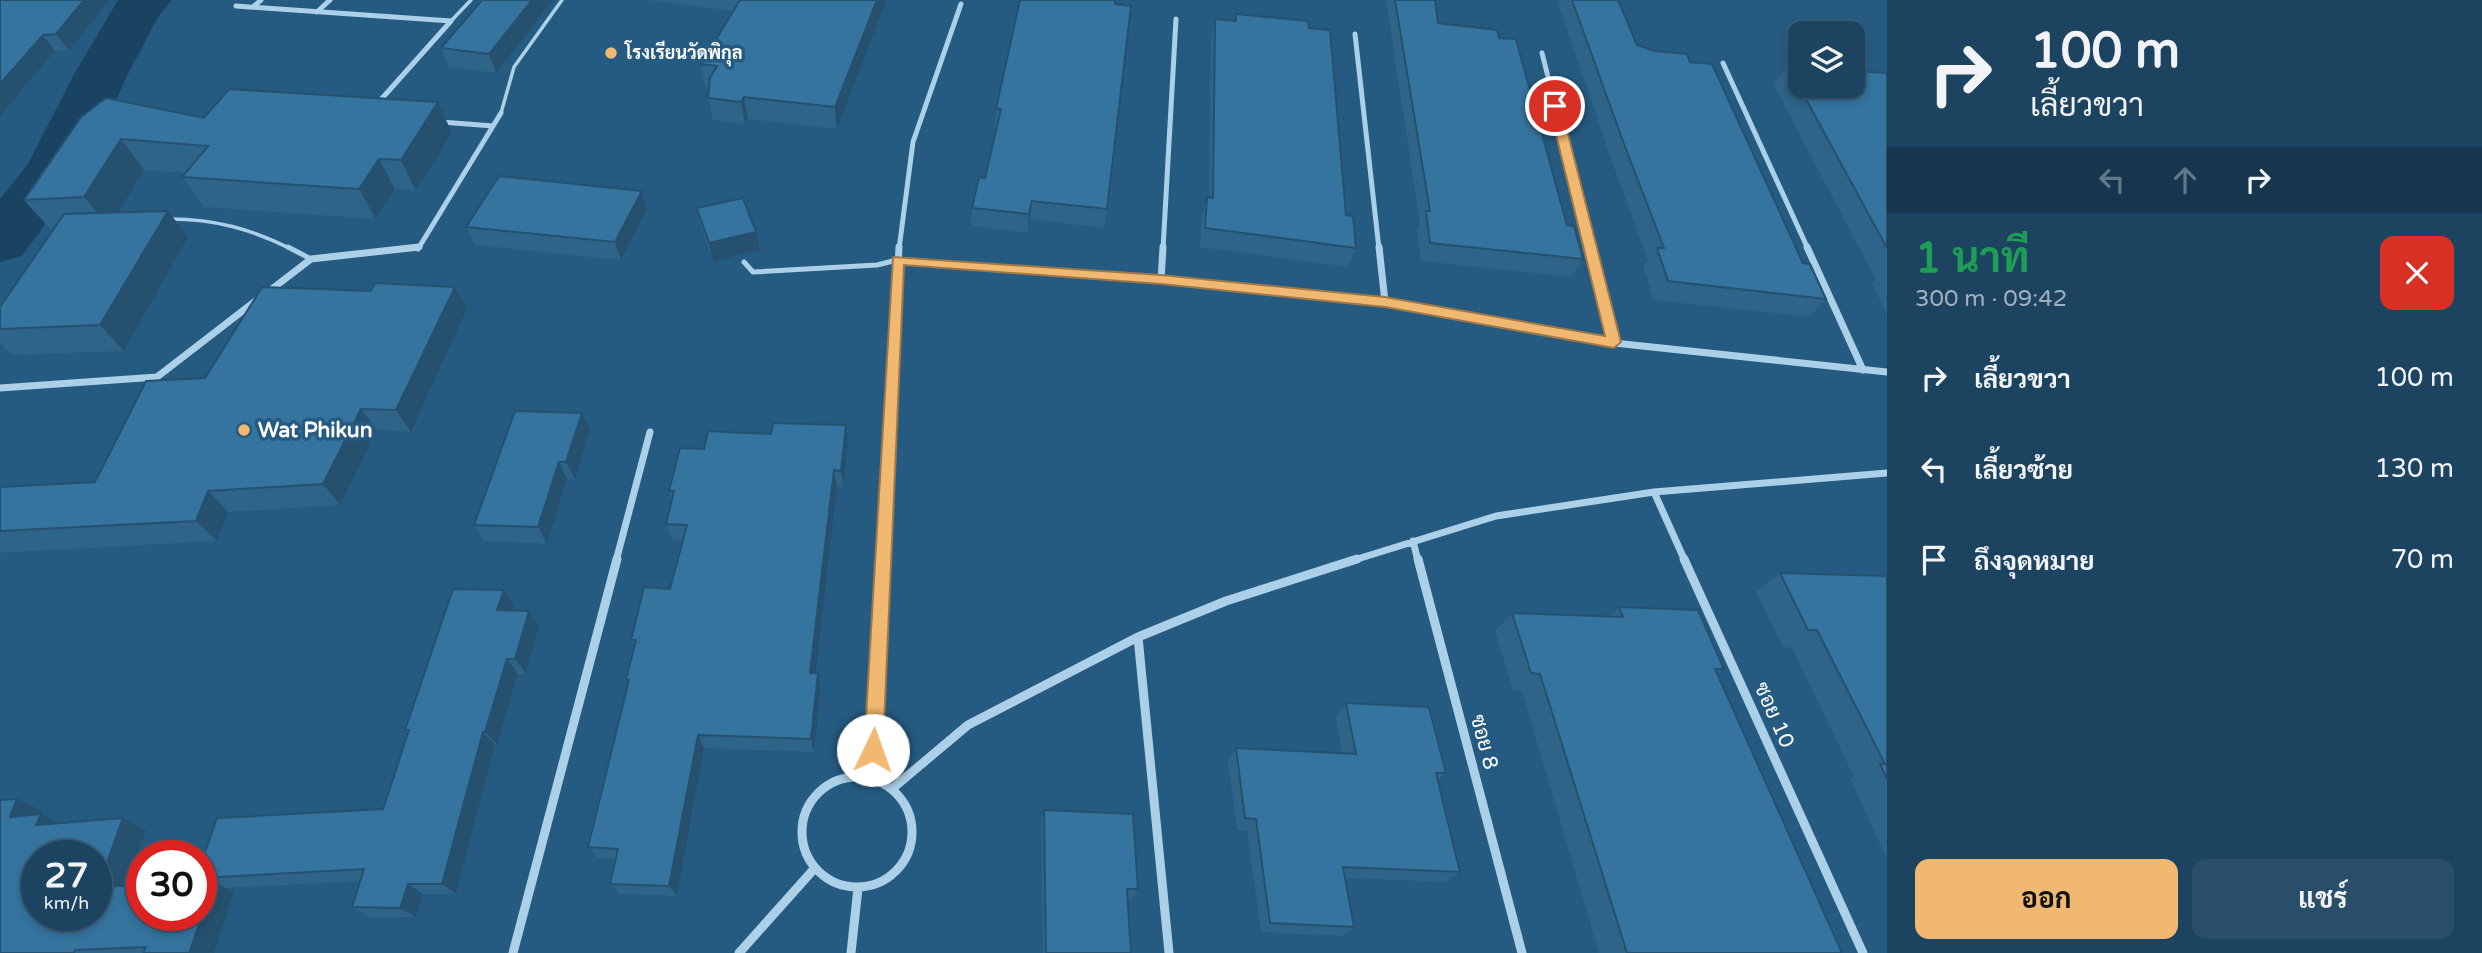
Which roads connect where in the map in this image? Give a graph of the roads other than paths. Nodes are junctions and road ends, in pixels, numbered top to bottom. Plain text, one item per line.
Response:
1 (261, 0) edge
2 (330, 0) edge
3 (471, 0) edge
4 (562, 0) edge
5 (961, 4) dead end
6 (236, 6) dead end
7 (253, 7) junction
8 (317, 12) junction
9 (1176, 19) dead end
10 (451, 21) junction
11 (1355, 34) dead end
12 (1542, 53) dead end
13 (1723, 63) dead end
14 (374, 107) edge
15 (501, 113) joint
16 (429, 121) edge
17 (493, 126) junction
18 (161, 220) edge
19 (311, 259) junction
20 (897, 260) junction
21 (744, 262) dead end
22 (1161, 280) junction
23 (1385, 302) junction
24 (1614, 342) junction
25 (1863, 370) junction
26 (1887, 372) edge
27 (0, 387) edge
28 (650, 432) dead end
29 (1887, 473) edge
30 (1654, 492) junction
31 (1413, 541) junction
32 (1138, 637) junction
33 (872, 777) junction
34 (893, 788) junction
35 (814, 869) junction
36 (858, 888) junction
37 (513, 953) edge
38 (738, 953) edge
39 (851, 953) edge
40 (1169, 953) edge
41 (1522, 953) edge
42 (1863, 953) edge

1 - 7 street
2 - 8 street
3 - 10 lane
4 - 15 lane
5 - 20 street
6 - 7 street
7 - 8 street
8 - 10 street
9 - 22 street
10 - 14 street
11 - 23 street
12 - 24 street
13 - 25 street
15 - 17 street
16 - 17 street
17 - 19 street
18 - 19 lane
19 - 27 street
20 - 21 lane
20 - 22 street
20 - 33 street
22 - 23 street
23 - 24 street
24 - 25 street
25 - 26 street
28 - 37 street
29 - 30 street
30 - 31 street
30 - 42 street, ซอย 10
31 - 32 street
31 - 41 street, ซอย 8
32 - 34 street
32 - 40 street
33 - 34 street
33 - 35 street
34 - 36 street
35 - 36 street
35 - 38 street
36 - 39 street

